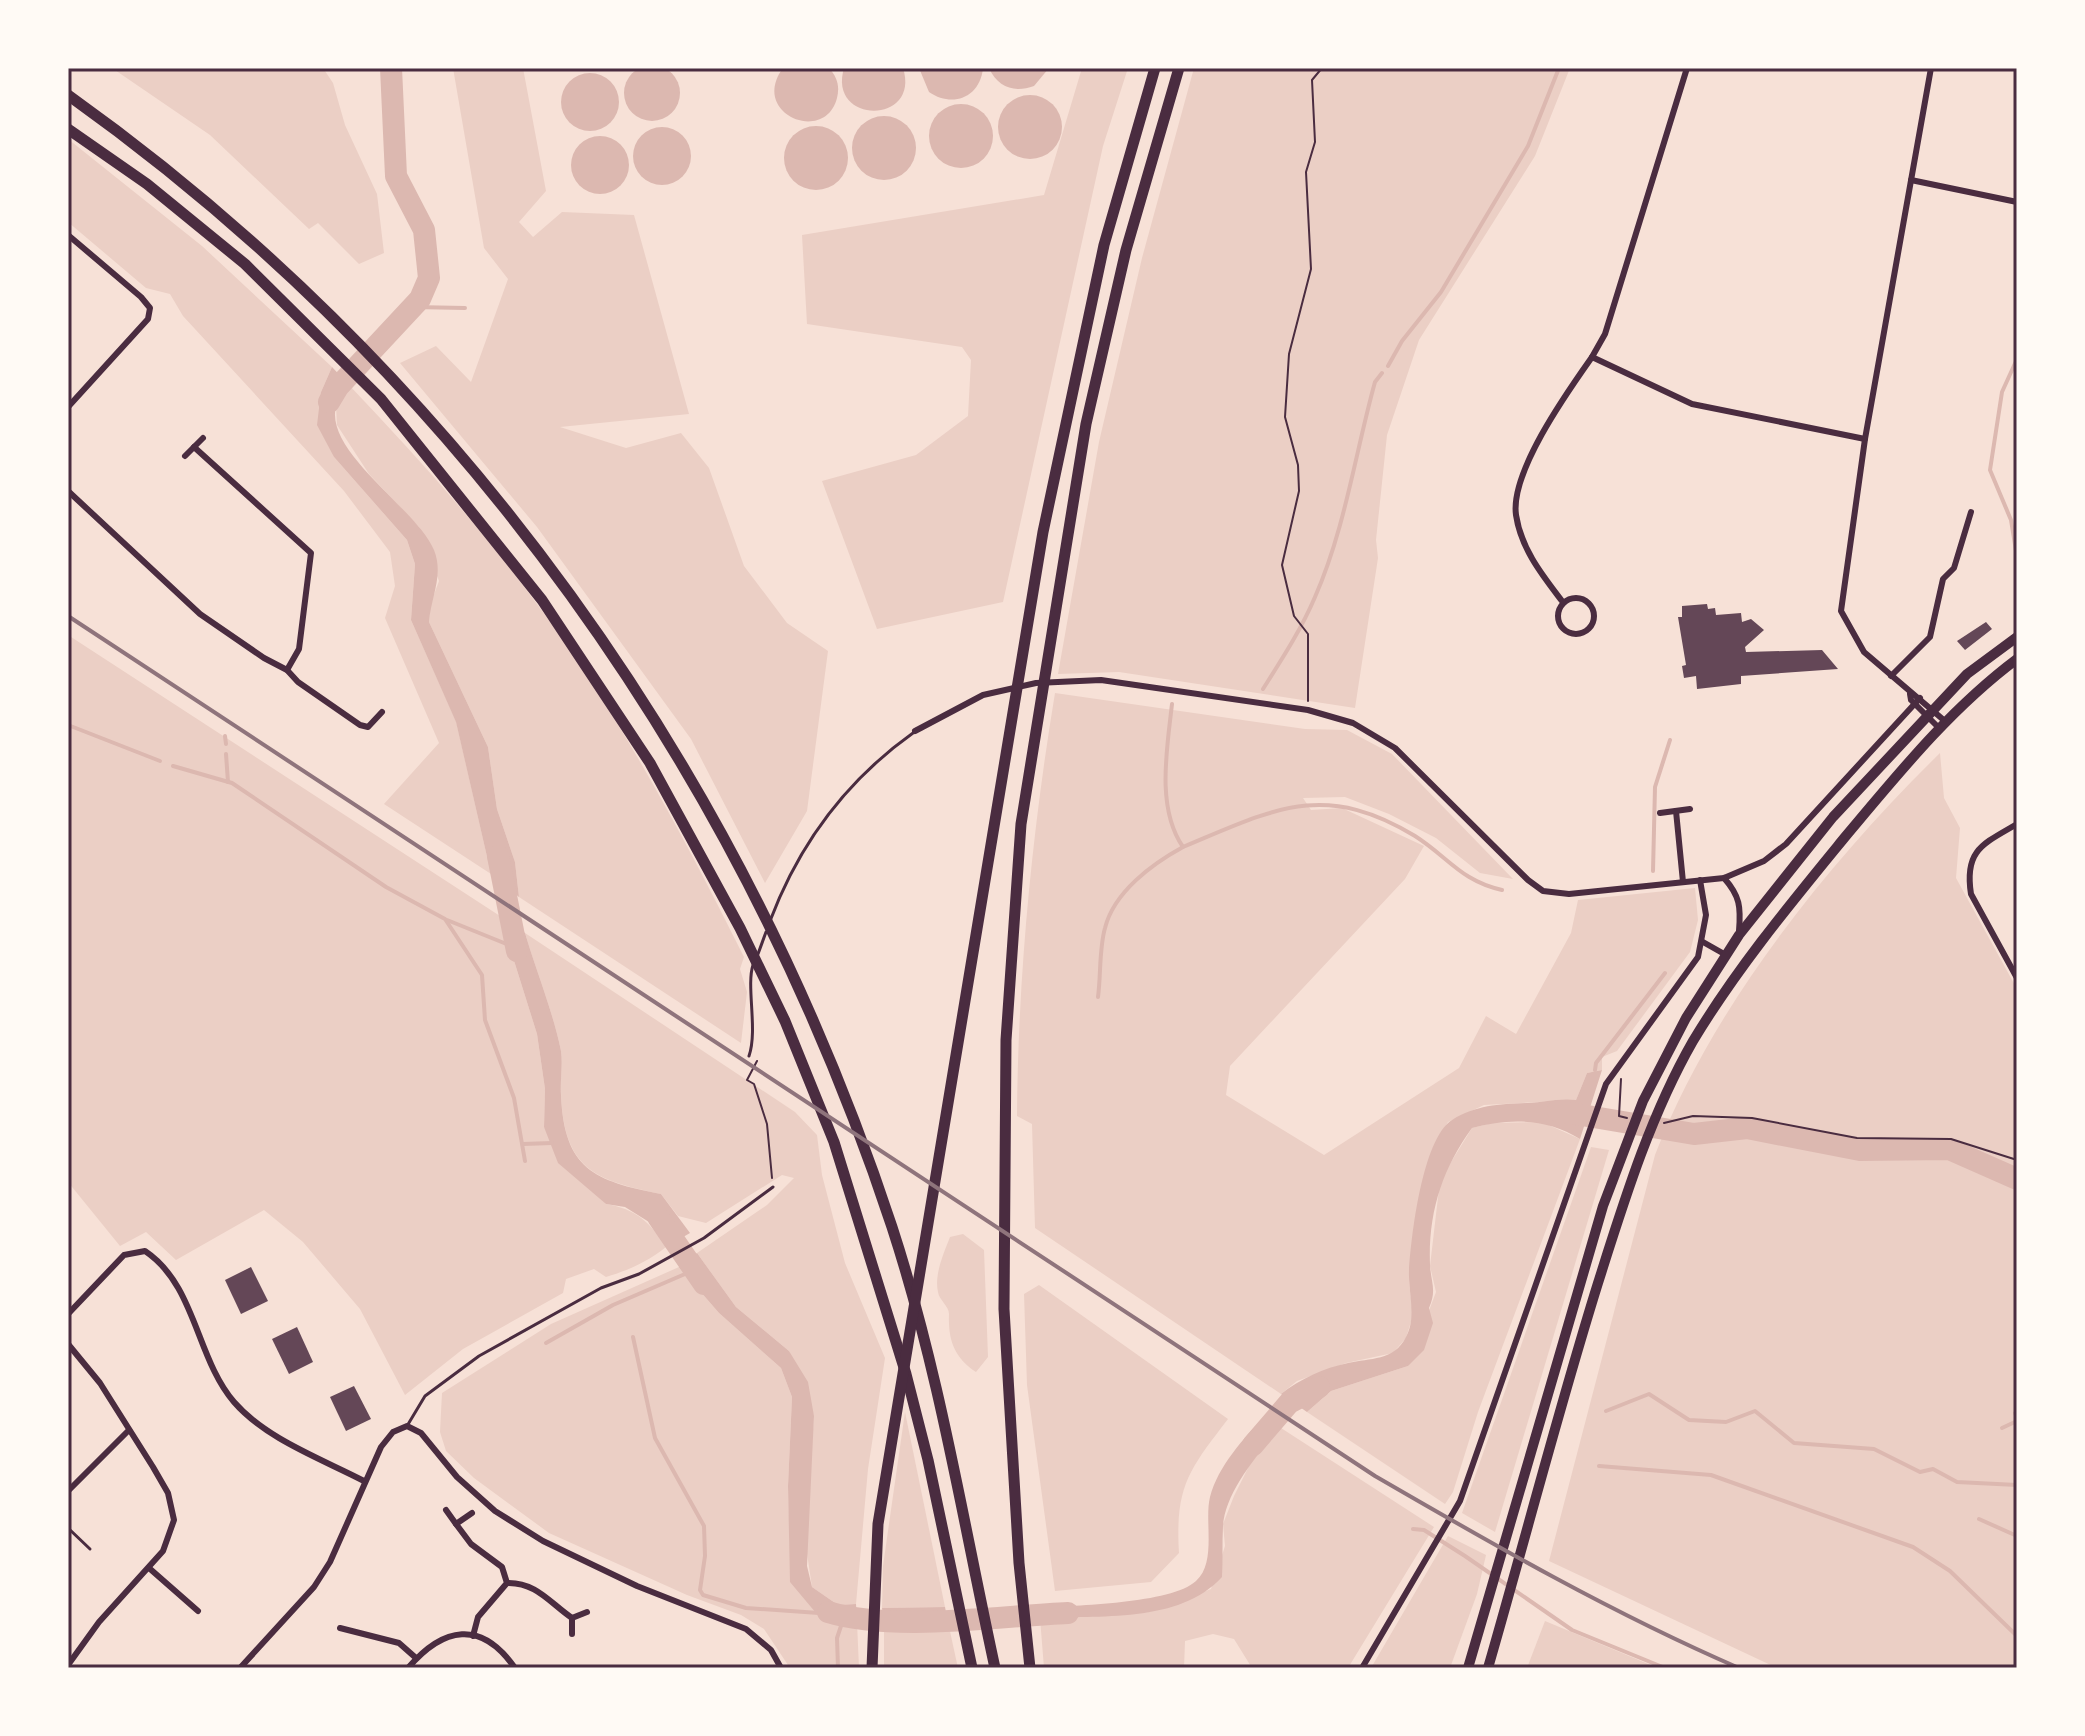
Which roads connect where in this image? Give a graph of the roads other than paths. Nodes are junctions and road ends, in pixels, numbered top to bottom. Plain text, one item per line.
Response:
1 (1155, 68) edge
2 (1179, 68) edge
3 (1687, 68) edge
4 (1931, 68) edge
5 (68, 95) edge
6 (68, 129) edge
7 (1911, 180) junction
8 (2017, 202) edge
9 (68, 235) edge
10 (1592, 357) junction
11 (69, 403) edge
12 (203, 438) dead end
13 (1865, 439) junction
14 (194, 447) junction
15 (185, 456) dead end
16 (68, 491) edge
17 (1971, 512) dead end
18 (1562, 601) junction
19 (2017, 637) edge
20 (2017, 659) edge
21 (287, 670) junction
22 (1891, 676) junction
23 (1918, 701) junction
24 (382, 712) dead end
25 (1929, 712) junction
26 (1943, 726) junction
27 (915, 731) joint
28 (1690, 809) dead end
29 (1676, 811) junction
30 (1660, 813) dead end
31 (2017, 824) edge
32 (1724, 878) junction
33 (1700, 880) junction
34 (1683, 882) junction
35 (1739, 935) junction
36 (1703, 942) junction
37 (1726, 955) junction
38 (2017, 978) edge
39 (749, 1056) road end
40 (773, 1187) road end
41 (68, 1314) edge
42 (68, 1344) edge
43 (407, 1426) junction
44 (129, 1430) junction
45 (364, 1481) junction
46 (68, 1491) edge
47 (446, 1510) dead end
48 (472, 1513) dead end
49 (456, 1524) junction
50 (68, 1528) edge
51 (90, 1549) dead end
52 (149, 1568) junction
53 (507, 1583) junction
54 (198, 1611) dead end
55 (587, 1612) dead end
56 (572, 1618) junction
57 (340, 1628) dead end
58 (572, 1634) dead end
59 (473, 1636) junction
60 (416, 1658) junction
61 (68, 1665) edge
62 (240, 1668) edge
63 (408, 1668) edge
64 (515, 1668) edge
65 (781, 1668) edge
66 (872, 1668) edge
67 (972, 1668) edge
68 (995, 1668) edge
69 (1030, 1668) edge
70 (1362, 1668) edge
71 (1468, 1668) edge
72 (1488, 1668) edge

1 - 66 highway
2 - 69 highway
3 - 10 street
4 - 7 street
5 - 68 highway
6 - 67 highway
7 - 8 street
7 - 13 street
9 - 11 street
10 - 13 street
10 - 18 street
12 - 14 street
13 - 22 street
14 - 15 street
14 - 21 street
16 - 21 street
17 - 22 street
18 - 18 street
19 - 25 highway
20 - 26 highway
21 - 24 street
22 - 23 street
23 - 25 street
23 - 32 street
25 - 26 street
25 - 35 highway
26 - 72 highway
27 - 34 street
27 - 39 lane
28 - 29 street
29 - 30 street
29 - 34 street
31 - 38 street
32 - 33 street
32 - 35 street
33 - 34 street
33 - 36 street
35 - 37 highway
36 - 37 street
36 - 70 street
37 - 71 highway
40 - 43 lane
41 - 45 street
42 - 44 street
43 - 45 street
43 - 65 street
44 - 46 street
44 - 52 street
45 - 62 street
47 - 49 street
48 - 49 street
49 - 53 street
50 - 51 lane
52 - 54 street
52 - 61 street
53 - 56 street
53 - 59 street
55 - 56 street
56 - 58 street
57 - 60 street
59 - 60 street
59 - 64 street
60 - 63 street

